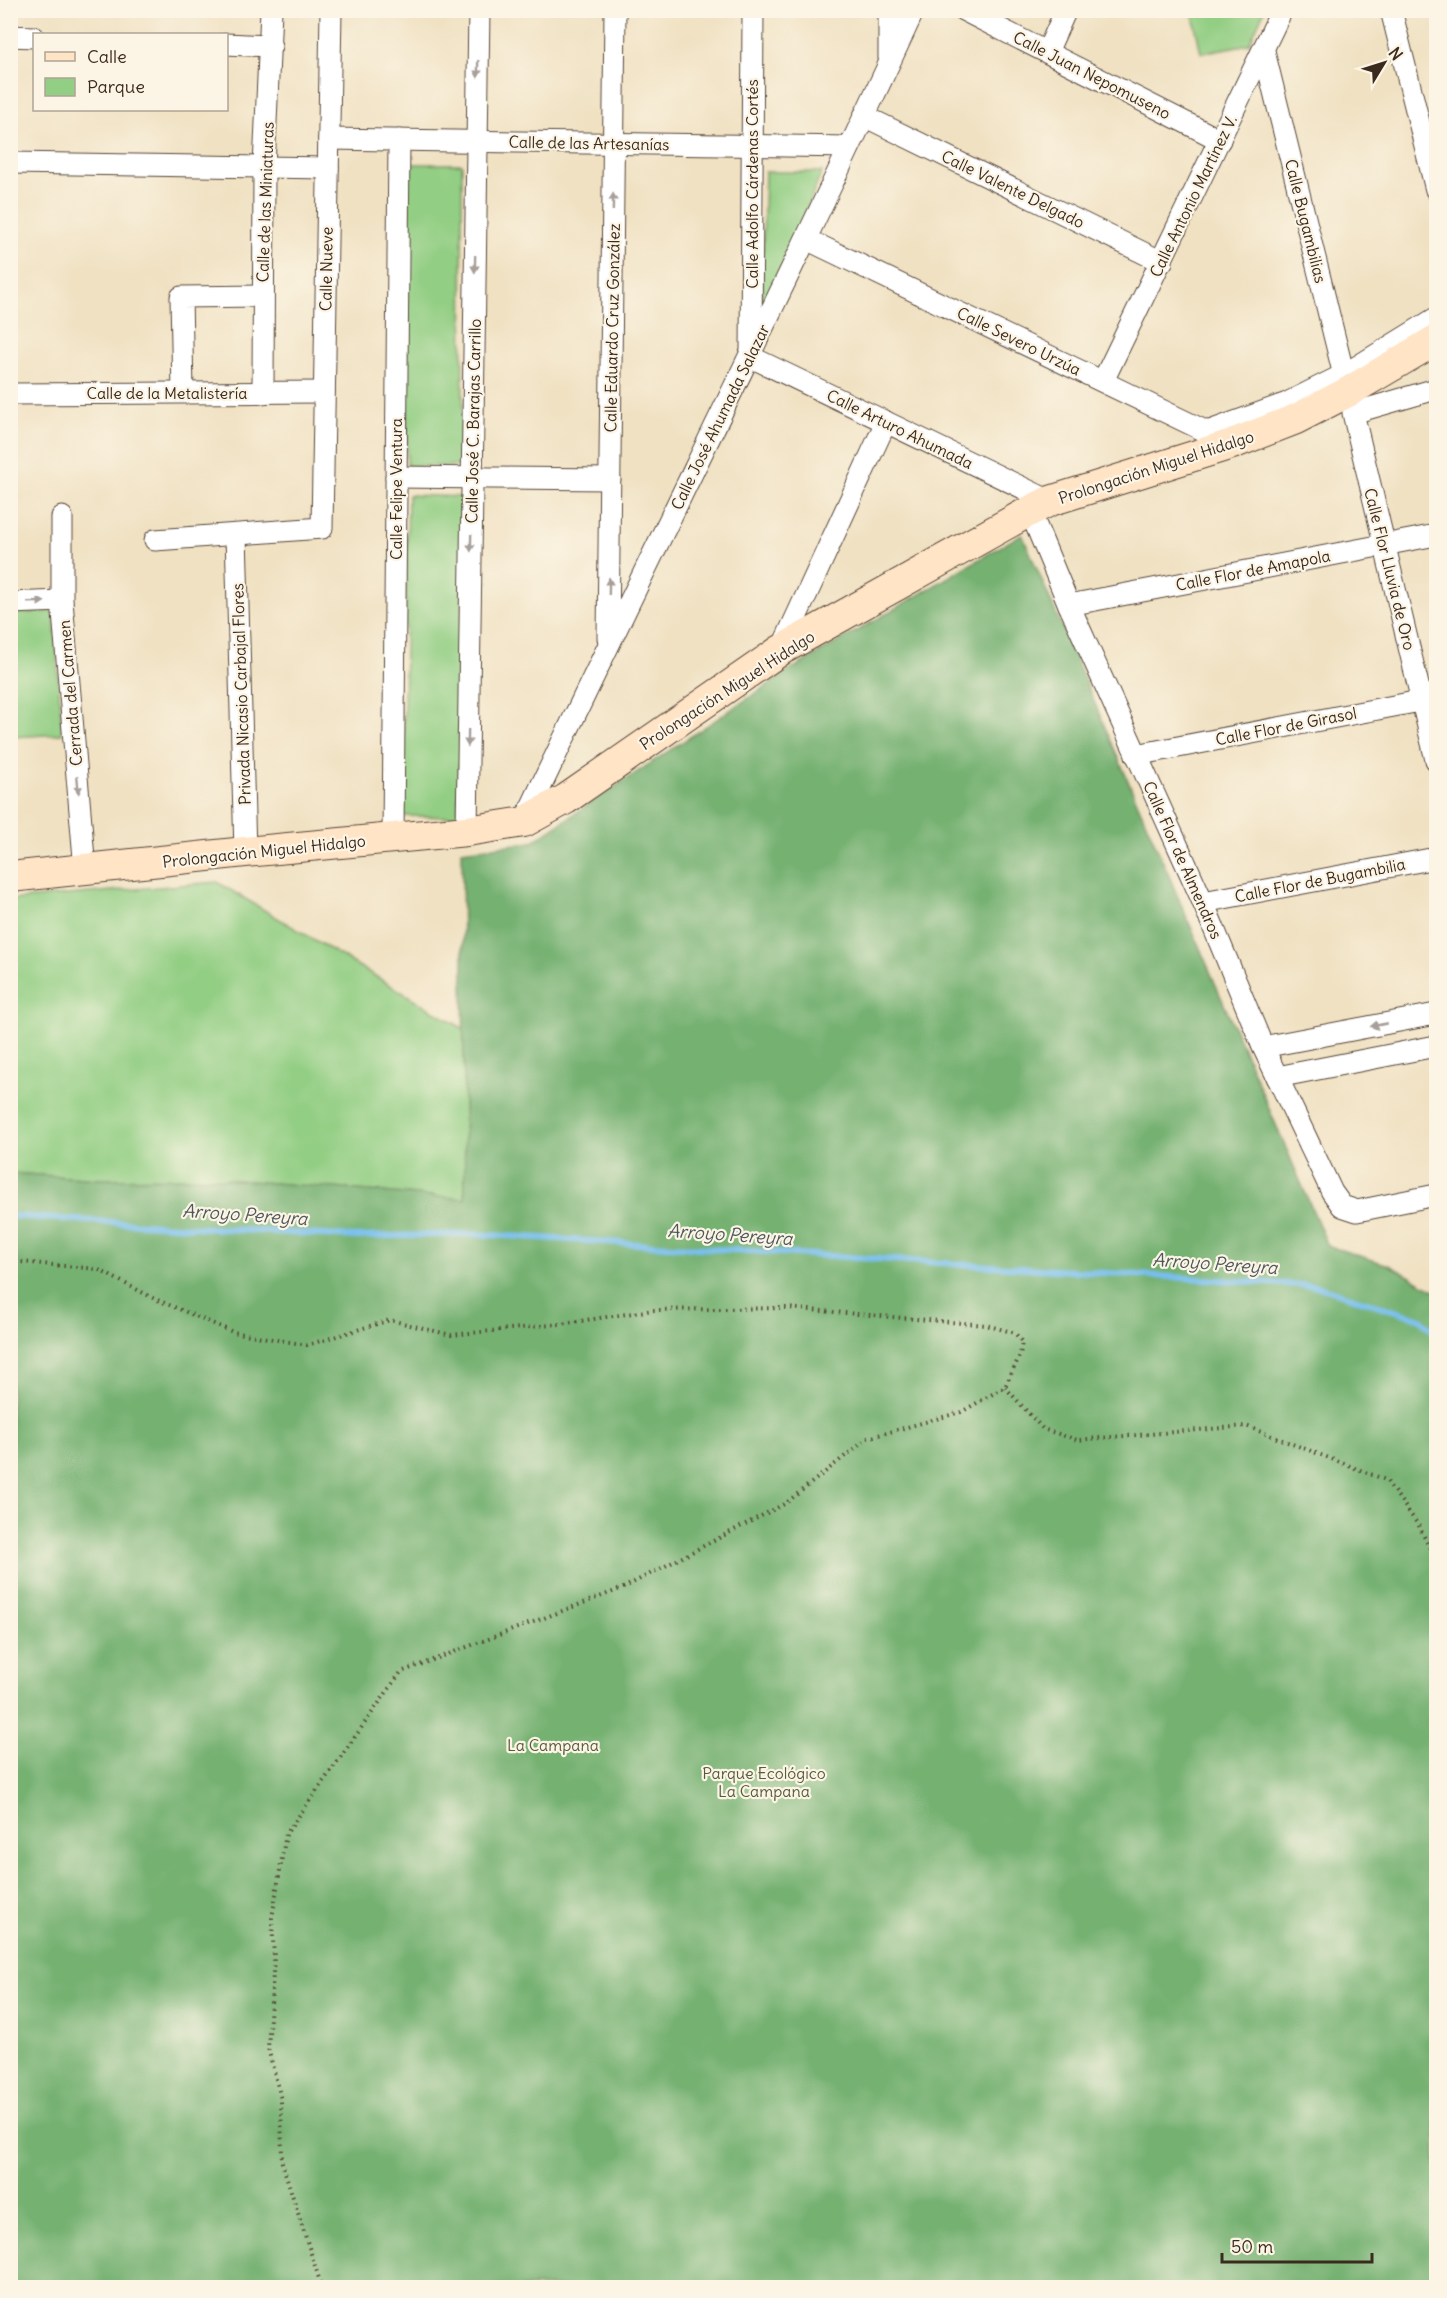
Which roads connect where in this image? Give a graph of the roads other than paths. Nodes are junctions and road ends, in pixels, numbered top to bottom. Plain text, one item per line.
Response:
1 (271, 10) edge
2 (331, 10) edge
3 (479, 10) edge
4 (615, 10) edge
5 (753, 10) edge
6 (890, 10) edge
7 (914, 10) edge
8 (963, 10) edge
9 (1066, 10) edge
10 (1282, 10) edge
11 (1391, 10) edge
12 (10, 36) edge
13 (33, 37) edge
14 (228, 44) edge
15 (271, 46) junction
16 (1264, 51) junction
17 (1047, 52) junction
18 (889, 64) junction
19 (864, 116) junction
20 (329, 139) junction
21 (399, 140) junction
22 (1220, 140) junction
23 (477, 141) junction
24 (614, 143) junction
25 (753, 145) junction
26 (849, 147) junction
27 (10, 163) edge
28 (264, 167) junction
29 (328, 168) junction
30 (1437, 190) edge
31 (806, 239) junction
32 (1162, 261) junction
33 (262, 296) junction
34 (1437, 318) edge
35 (1437, 340) edge
36 (751, 357) junction
37 (1103, 381) junction
38 (1437, 389) edge
39 (183, 392) junction
40 (324, 392) junction
41 (263, 393) junction
42 (1348, 393) junction
43 (10, 394) edge
44 (886, 422) junction
45 (1220, 438) junction
46 (396, 477) junction
47 (472, 479) junction
48 (610, 480) junction
49 (1040, 506) junction
50 (62, 517) dead end
51 (1437, 535) edge
52 (236, 536) junction
53 (155, 540) dead end
54 (1384, 545) junction
55 (62, 601) junction
56 (10, 603) edge
57 (1069, 605) junction
58 (608, 645) junction
59 (781, 650) junction
60 (1429, 699) edge
61 (1136, 755) junction
62 (1437, 760) edge
63 (524, 822) junction
64 (467, 831) junction
65 (393, 837) junction
66 (245, 852) junction
67 (1437, 858) edge
68 (85, 870) junction
69 (10, 877) edge
70 (1203, 902) junction
71 (1437, 1014) edge
72 (1437, 1046) edge
73 (1263, 1047) junction
74 (1277, 1077) junction
75 (1437, 1195) edge

1 - 15 street, Calle de las Miniaturas
2 - 20 street, Calle Nueve
3 -> 23 street, Calle José C. Barajas Carrillo
4 - 24 street, Calle Eduardo Cruz González
5 - 25 street, Calle Adolfo Cárdenas Cortés
6 - 18 street
7 - 18 street, Calle José Ahumada Salazar
8 - 17 street, Calle Juan Nepomuseno
9 - 17 street
10 - 16 street, Calle Antonio Martínez V.
11 - 30 street
12 - 13 street
14 - 15 street
15 - 28 street, Calle de las Miniaturas
16 - 22 street, Calle Antonio Martínez V.
16 - 42 street, Calle Bugambilias
17 - 22 street, Calle Juan Nepomuseno
18 - 19 street, Calle José Ahumada Salazar
19 - 26 street, Calle José Ahumada Salazar
19 - 32 street, Calle Valente Delgado
20 - 21 street, Calle de las Artesanías
20 - 29 street, Calle Nueve
21 - 23 street, Calle de las Artesanías
21 - 46 street, Calle Felipe Ventura
22 - 32 street, Calle Antonio Martínez V.
23 - 24 street, Calle de las Artesanías
23 -> 47 street, Calle José C. Barajas Carrillo
24 - 25 street, Calle de las Artesanías
48 -> 24 street, Calle Eduardo Cruz González
25 - 26 street, Calle de las Artesanías
25 - 36 street, Calle Adolfo Cárdenas Cortés
26 - 31 street, Calle José Ahumada Salazar
27 - 28 street
28 - 29 street
28 - 33 street, Calle de las Miniaturas
29 - 40 street, Calle Nueve
31 - 36 street, Calle José Ahumada Salazar
31 - 37 street, Calle Severo Urzúa
32 - 37 street, Calle Antonio Martínez V.
33 - 39 street
33 - 41 street, Calle de las Miniaturas
34 - 42 street
35 - 42 main road, Prolongación Miguel Hidalgo
36 - 44 street, Calle Arturo Ahumada
36 - 58 street, Calle José Ahumada Salazar
37 - 45 street, Calle Severo Urzúa
38 - 42 street
39 - 41 street, Calle de la Metalistería
39 - 43 street, Calle de la Metalistería
40 - 41 street, Calle de la Metalistería
40 - 52 street, Calle Nueve
42 - 45 main road, Prolongación Miguel Hidalgo
42 - 54 street, Calle Flor Lluvia de Oro
44 - 49 street, Calle Arturo Ahumada
44 - 59 street
45 - 49 main road, Prolongación Miguel Hidalgo
46 - 47 street
46 - 65 street, Calle Felipe Ventura
47 - 48 street
47 -> 64 street, Calle José C. Barajas Carrillo
58 -> 48 street, Calle Eduardo Cruz González
49 - 57 street, Calle Flor de Almendros
49 - 59 main road, Prolongación Miguel Hidalgo
50 - 55 street, Cerrada del Carmen
51 - 54 street, Calle Flor de Amapola
52 - 53 street
52 - 66 street, Privada Nicasio Carbajal Flores
54 - 57 street, Calle Flor de Amapola
54 - 60 street, Calle Flor Lluvia de Oro
56 -> 55 street
55 -> 68 street, Cerrada del Carmen
57 - 61 street, Calle Flor de Almendros
58 - 63 street, Calle José Ahumada Salazar
59 - 63 main road, Prolongación Miguel Hidalgo
60 - 61 street, Calle Flor de Girasol
60 - 62 street, Calle Flor Lluvia de Oro
61 - 70 street, Calle Flor de Almendros
63 - 64 main road, Prolongación Miguel Hidalgo
64 - 65 main road, Prolongación Miguel Hidalgo
65 - 66 main road, Prolongación Miguel Hidalgo
66 - 68 main road, Prolongación Miguel Hidalgo
67 - 70 street, Calle Flor de Bugambilia
68 - 69 main road, Prolongación Miguel Hidalgo
70 - 73 street, Calle Flor de Almendros
71 -> 73 street
72 - 74 street
73 - 74 street, Calle Flor de Almendros
74 - 75 street, Calle Flor de Almendros

